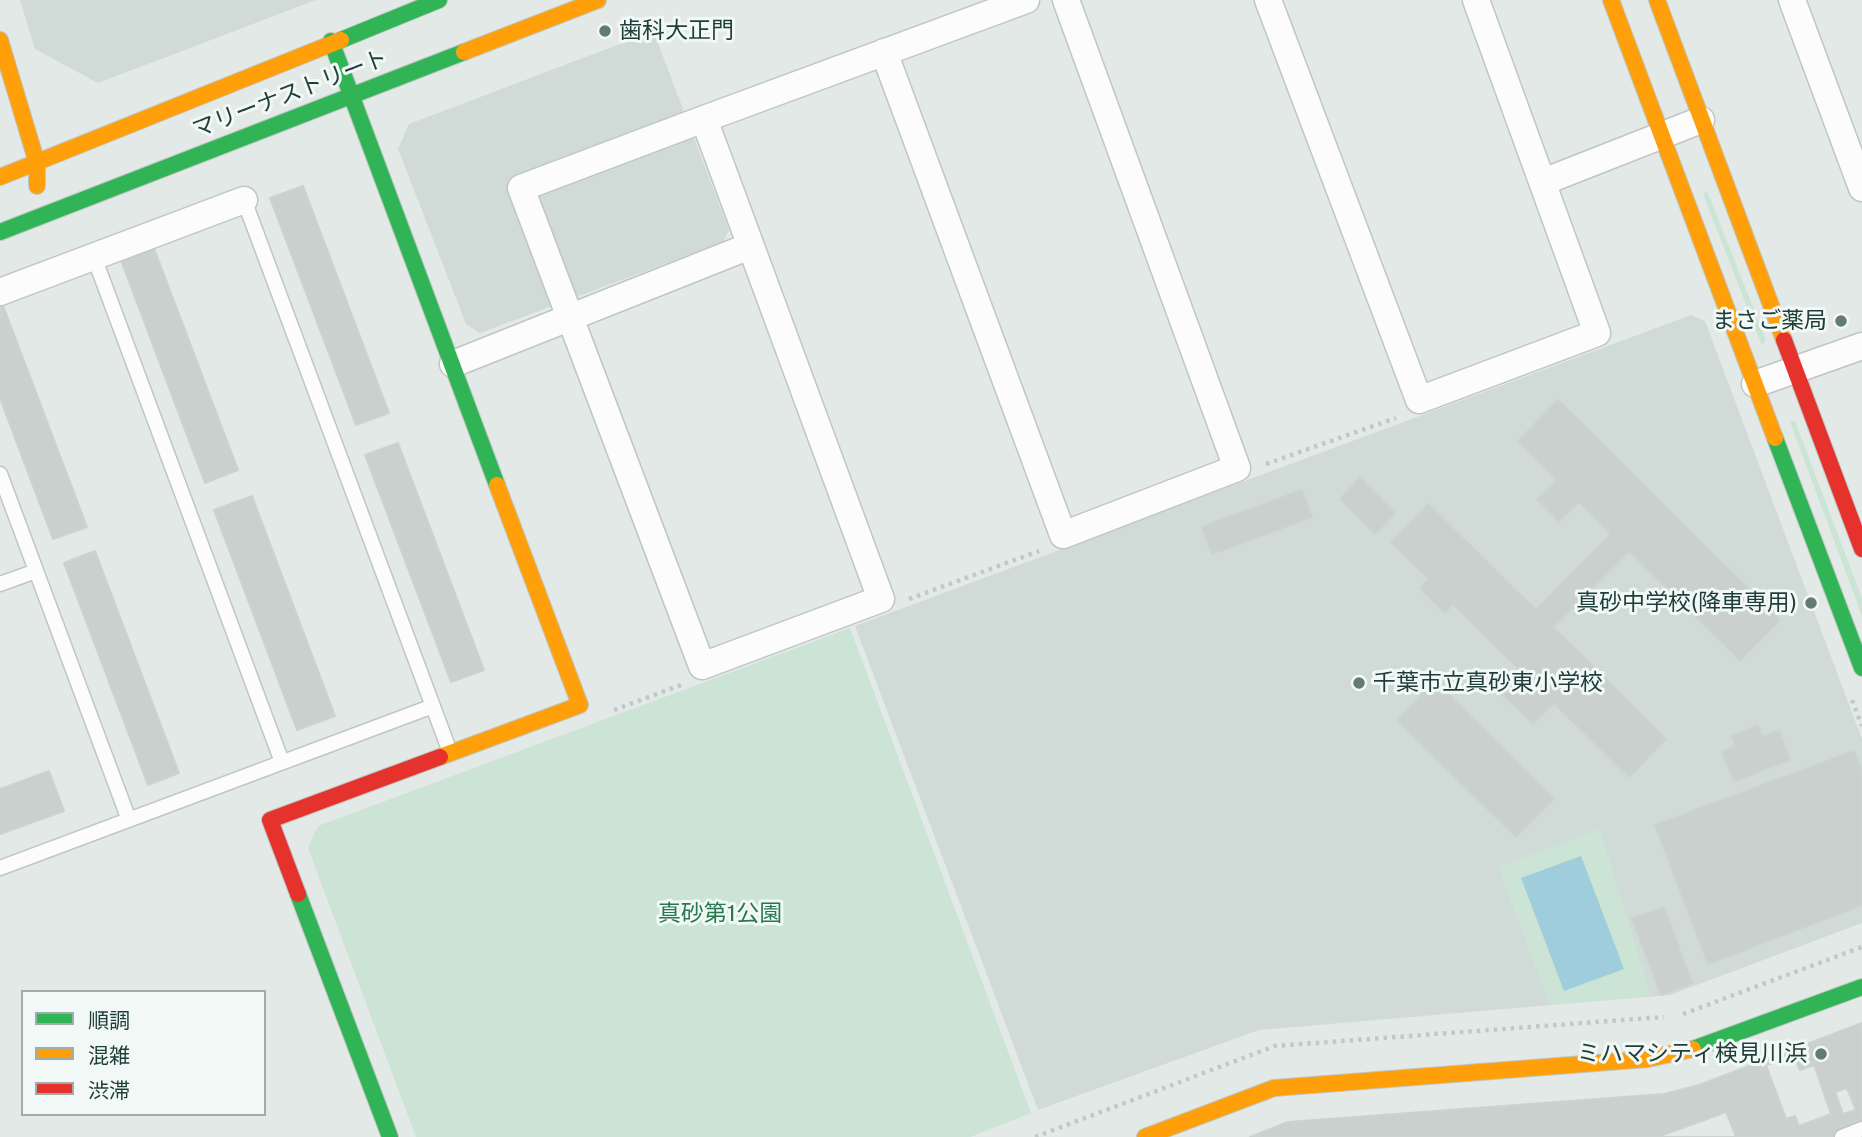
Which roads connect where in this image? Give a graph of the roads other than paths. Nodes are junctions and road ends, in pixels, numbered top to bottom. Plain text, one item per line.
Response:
1 (439, 0) edge
2 (598, 0) edge
3 (1026, 0) edge
4 (1066, 0) edge
5 (1268, 0) edge
6 (1476, 0) edge
7 (1611, 0) edge
8 (1657, 0) edge
9 (1792, 0) edge
10 (0, 40) edge
11 (331, 41) junction
12 (884, 52) junction
13 (351, 94) junction
14 (704, 119) junction
15 (1701, 120) junction
16 (1662, 135) junction
17 (37, 163) junction
18 (1543, 182) junction
19 (3, 183) edge
20 (1862, 188) edge
21 (244, 200) joint
22 (31, 214) junction
23 (0, 232) edge
24 (750, 246) junction
25 (94, 257) junction
26 (0, 292) edge
27 (571, 315) junction
28 (1862, 346) edge
29 (453, 364) junction
30 (1795, 369) junction
31 (1755, 384) junction
32 (0, 474) edge
33 (1862, 549) edge
34 (36, 571) junction
35 (0, 584) edge
36 (1862, 668) edge
37 (433, 706) junction
38 (450, 753) junction
39 (282, 762) junction
40 (129, 820) junction
41 (0, 868) edge
42 (1862, 986) edge
43 (1862, 1129) edge
44 (390, 1137) edge
45 (1145, 1137) edge
46 (1842, 1137) edge

1 - 11 street, マリーナストリート
2 - 13 street, マリーナストリート
3 - 12 street
4 - 12 street
5 - 18 street
6 - 18 street
7 - 16 street
8 - 15 street
9 - 20 street
10 - 17 street
11 - 13 street
11 - 17 street, マリーナストリート
12 - 14 street
13 - 22 street, マリーナストリート
13 - 29 street
14 - 24 street
14 - 27 street
15 - 16 street
15 - 30 street
16 - 18 street
16 - 31 street
17 - 19 street, マリーナストリート
17 - 22 street
21 - 25 street
21 - 37 lane
22 - 23 street, マリーナストリート
24 - 27 street
24 - 27 street
25 - 26 street
25 - 39 lane
27 - 29 street
28 - 30 street
29 - 38 street
30 - 31 street
30 - 33 street
31 - 36 street
32 - 34 lane
34 - 35 lane
34 - 40 lane
37 - 38 lane
37 - 39 lane
38 - 44 street
39 - 40 lane
40 - 41 lane
42 - 45 street
43 - 46 lane

